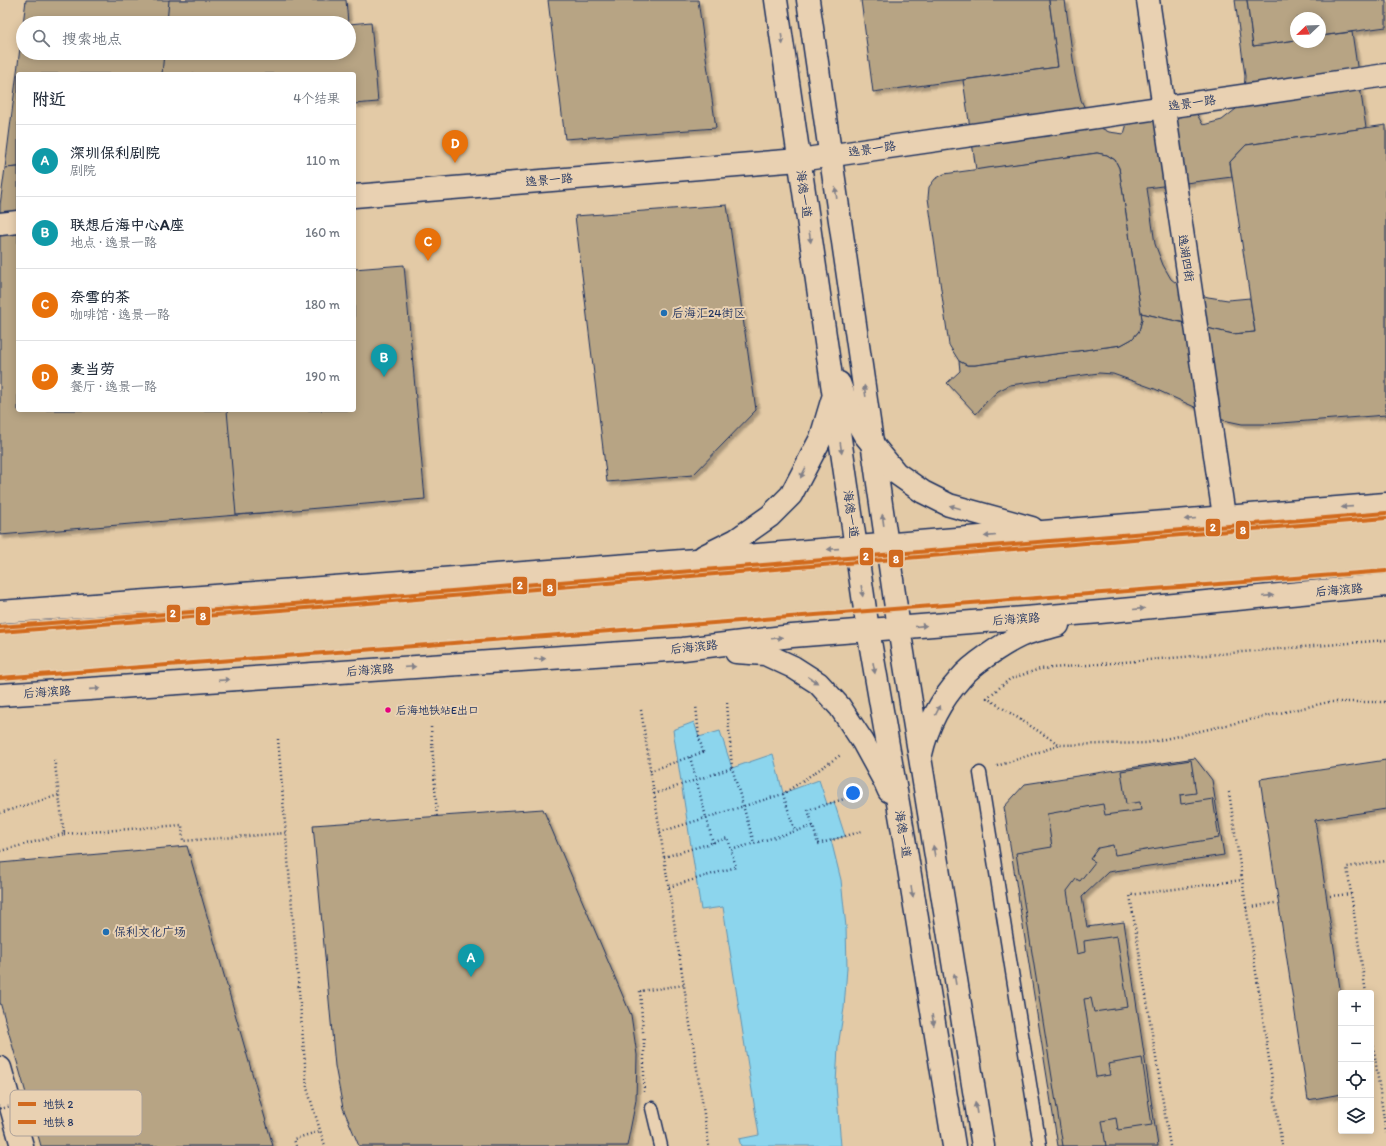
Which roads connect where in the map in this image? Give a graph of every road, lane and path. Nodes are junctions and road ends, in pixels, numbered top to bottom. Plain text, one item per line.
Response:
1 (776, 0) edge
2 (808, 0) edge
3 (1148, 0) edge
4 (1386, 75) edge
5 (1164, 107) junction
6 (831, 155) junction
7 (799, 160) junction
8 (356, 196) edge
9 (16, 222) edge
10 (0, 224) edge
11 (828, 356) junction
12 (872, 443) junction
13 (1386, 504) edge
14 (1224, 516) junction
15 (1047, 532) junction
16 (887, 545) junction
17 (856, 548) junction
18 (696, 560) junction
19 (1386, 585) edge
20 (0, 612) edge
21 (1100, 612) junction
22 (899, 628) junction
23 (868, 630) junction
24 (1386, 640) edge
25 (683, 649) junction
26 (0, 695) edge
27 (1386, 702) edge
28 (727, 703) dead end
29 (696, 705) dead end
30 (641, 710) dead end
31 (431, 727) dead end
32 (278, 739) dead end
33 (1060, 745) junction
34 (844, 753) dead end
35 (54, 757) dead end
36 (690, 757) junction
37 (920, 759) junction
38 (732, 768) junction
39 (650, 771) junction
40 (980, 773) joint
41 (696, 780) junction
42 (1229, 792) dead end
43 (654, 794) junction
44 (783, 794) junction
45 (59, 795) junction
46 (857, 796) dead end
47 (743, 806) junction
48 (0, 813) edge
49 (437, 816) dead end
50 (706, 818) junction
51 (813, 826) junction
52 (902, 826) junction
53 (795, 831) junction
54 (863, 831) dead end
55 (660, 832) junction
56 (286, 833) junction
57 (64, 834) junction
58 (713, 843) junction
59 (754, 843) junction
60 (731, 850) junction
61 (0, 851) edge
62 (664, 858) junction
63 (1386, 861) edge
64 (1242, 880) junction
65 (669, 887) junction
66 (1351, 894) junction
67 (1330, 896) dead end
68 (1275, 904) dead end
69 (1246, 908) junction
70 (684, 985) junction
71 (1366, 990) edge
72 (1374, 1051) edge
73 (0, 1068) edge
74 (643, 1097) dead end
75 (5, 1107) edge
76 (652, 1108) dead end
77 (10, 1118) edge
78 (320, 1132) junction
79 (1386, 1133) edge
80 (18, 1136) edge
81 (22, 1146) edge
82 (296, 1146) edge
83 (325, 1146) edge
84 (661, 1146) edge
85 (709, 1146) edge
86 (954, 1146) edge
87 (983, 1146) edge
88 (1040, 1146) edge
89 (1170, 1146) edge
90 (1282, 1146) edge

1 -> 7 street, 海德一道
2 - 6 street
3 - 5 street, 逸湖四街
4 - 5 street, 逸景一路
5 - 6 street, 逸景一路
5 - 14 street, 逸湖四街
6 - 7 street, 逸景一路
12 -> 6 street
7 - 8 street, 逸景一路
7 -> 11 street, 海德一道
9 - 10 street
11 - 12 street
11 -> 17 street, 海德一道
11 -> 18 street
15 -> 12 street
16 -> 12 street
13 -> 14 street
14 -> 15 street
15 -> 16 street
16 - 17 street
16 - 22 street
17 -> 18 street
17 -> 23 street, 海德一道
18 - 20 street
21 -> 19 street, 后海滨路
22 -> 21 street, 后海滨路
37 -> 21 street
22 - 23 street, 后海滨路
22 - 37 street
25 -> 23 street, 后海滨路
23 -> 52 street, 海德一道
24 - 33 path
26 -> 25 street, 后海滨路
25 -> 52 street
27 - 33 path
28 - 38 path
29 - 36 path
30 - 39 path
31 - 49 path
32 - 56 path
33 - 40 path
34 - 44 path
35 - 45 path
36 - 39 path
36 - 41 path
87 -> 37 street
38 - 41 path
38 - 47 path
39 - 43 path
40 - 88 lane
41 - 43 path
41 - 50 path
42 - 64 path
43 - 55 path
44 - 47 path
44 - 53 path
45 - 48 path
45 - 57 path
46 - 51 path
47 - 50 path
47 - 59 path
50 - 55 path
50 - 58 path
51 - 53 path
51 - 54 path
52 -> 86 street, 海德一道
53 - 59 path
55 - 62 path
56 - 57 path
56 - 78 path
57 - 61 path
58 - 60 path
58 - 62 path
59 - 60 path
60 - 65 path
62 - 65 path
63 - 66 path
64 - 69 path
64 - 89 path
65 - 70 path
66 - 67 path
66 - 71 path
68 - 69 path
69 - 90 path
70 - 74 path
70 - 85 path
72 - 79 path
73 - 75 street
75 - 77 street
76 - 84 lane
78 - 82 path
78 - 83 path
80 - 81 street

